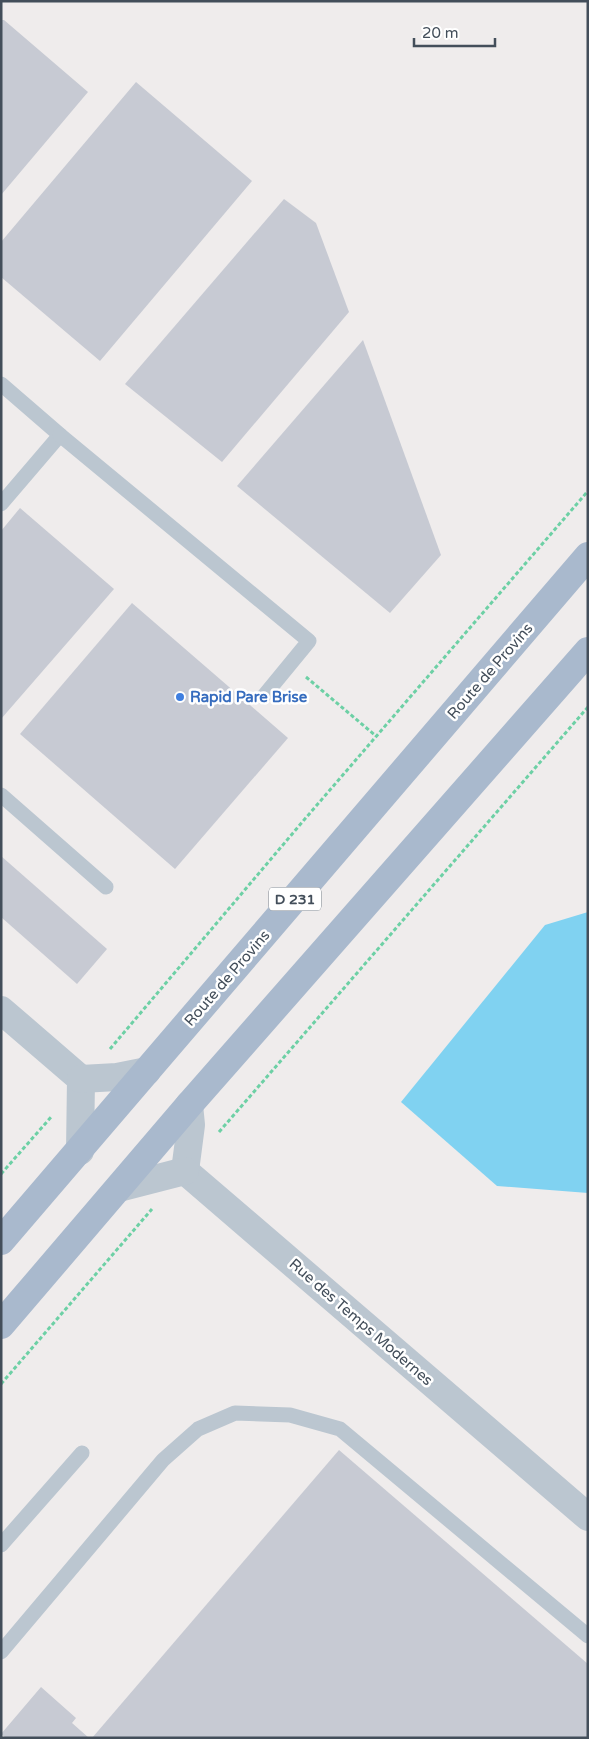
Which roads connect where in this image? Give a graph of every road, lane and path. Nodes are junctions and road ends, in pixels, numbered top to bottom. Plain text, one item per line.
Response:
1 (1, 384) edge
2 (60, 435) junction
3 (588, 491) edge
4 (1, 504) edge
5 (588, 556) edge
6 (588, 651) edge
7 (290, 664) junction
8 (263, 697) dead end
9 (588, 707) edge
10 (376, 736) junction
11 (1, 794) edge
12 (106, 887) dead end
13 (1, 1010) edge
14 (147, 1072) junction
15 (81, 1079) junction
16 (189, 1105) junction
17 (55, 1112) dead end
18 (218, 1134) dead end
19 (80, 1151) junction
20 (184, 1171) junction
21 (1, 1174) edge
22 (119, 1188) junction
23 (152, 1209) dead end
24 (1, 1241) edge
25 (1, 1325) edge
26 (1, 1384) edge
27 (82, 1453) dead end
28 (588, 1517) edge
29 (1, 1546) edge
30 (588, 1636) edge
31 (1, 1652) edge

1 - 2 lane
2 - 4 lane
2 - 7 lane
3 - 10 path
5 - 14 main road, Route de Provins / D 231
6 - 16 main road
7 - 8 lane
7 - 10 path
9 - 18 path
10 - 15 path
11 - 12 lane
13 - 15 street
14 - 15 street
14 - 19 main road, Route de Provins / D 231
15 - 19 street
16 - 20 street
16 - 22 main road
17 - 21 path
19 - 24 main road, Route de Provins / D 231
20 - 22 street
20 - 28 street, Rue des Temps Modernes
22 - 25 main road
23 - 26 path
27 - 29 lane
30 - 31 lane

